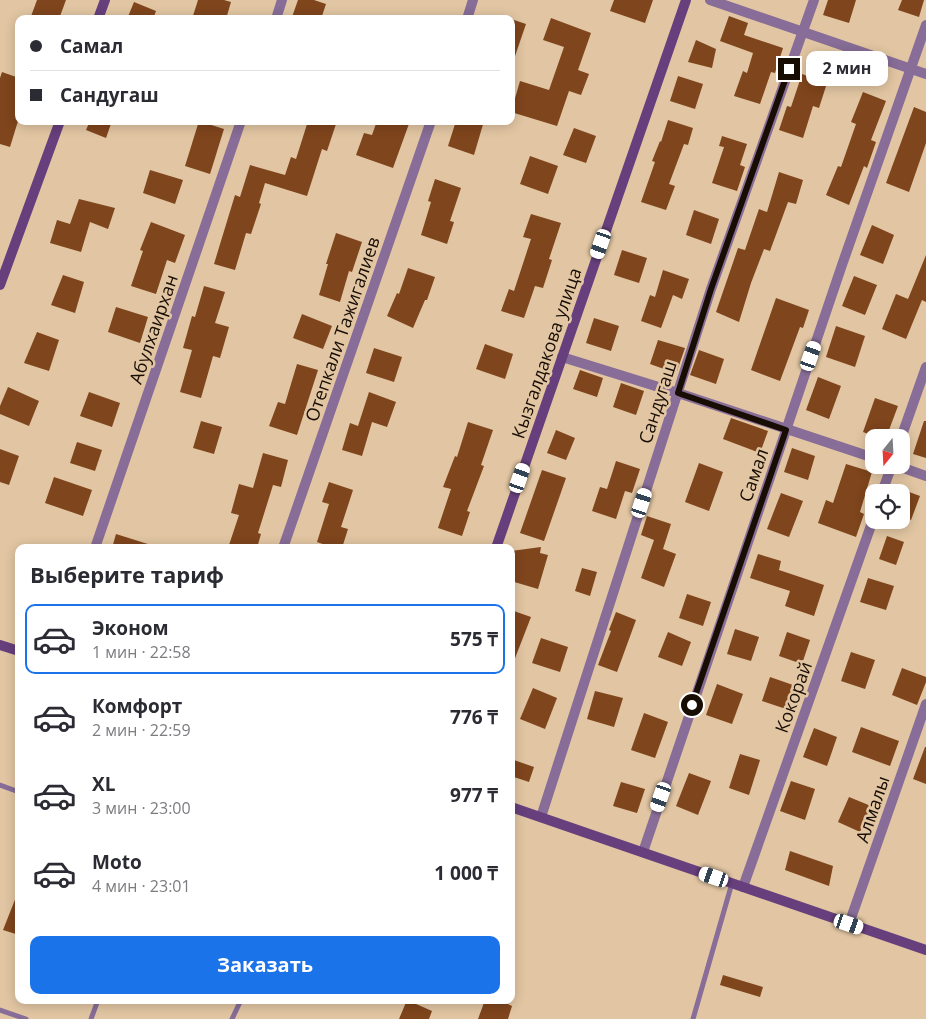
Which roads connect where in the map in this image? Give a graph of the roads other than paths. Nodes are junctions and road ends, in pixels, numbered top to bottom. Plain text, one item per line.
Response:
1 (105, 0) edge
2 (282, 0) edge
3 (473, 0) edge
4 (686, 0) edge
5 (710, 0) edge
6 (814, 0) edge
7 (99, 15) edge
8 (277, 15) edge
9 (468, 15) edge
10 (926, 25) edge
11 (802, 32) junction
12 (911, 68) junction
13 (926, 74) edge
14 (59, 125) edge
15 (240, 125) edge
16 (430, 125) edge
17 (0, 285) edge
18 (562, 356) junction
19 (926, 367) edge
20 (678, 393) junction
21 (904, 429) edge
22 (786, 430) junction
23 (865, 455) edge
24 (910, 471) edge
25 (926, 476) edge
26 (870, 529) edge
27 (97, 544) edge
28 (284, 544) edge
29 (497, 544) edge
30 (0, 645) edge
31 (15, 649) edge
32 (926, 704) edge
33 (0, 785) edge
34 (15, 791) edge
35 (515, 808) edge
36 (541, 817) junction
37 (643, 852) junction
38 (732, 883) junction
39 (743, 887) junction
40 (849, 924) junction
41 (926, 950) edge
42 (97, 1004) edge
43 (239, 1004) edge
44 (0, 1010) edge
45 (26, 1019) edge
46 (91, 1019) edge
47 (232, 1019) edge
48 (693, 1019) edge

1 - 7 street
2 - 8 street
3 - 9 street
4 - 18 street, Кызгалдакова улица
5 - 11 street
6 - 11 street, Сандугаш
10 - 12 street, Самал
11 - 12 street
11 - 20 street, Сандугаш
12 - 13 street
12 - 22 street, Самал
14 - 17 street
15 - 27 street, Абулхаирхан
16 - 28 street, Отепкали Тажигалиев
18 - 20 street
18 - 29 street, Кызгалдакова улица
19 - 21 street
20 - 22 street
20 - 36 street, Сандугаш
22 - 23 street
22 - 37 street, Самал
24 - 25 street
26 - 39 street, Кокорай
30 - 31 street
32 - 40 street, Алмалы
33 - 34 lane
35 - 36 street
36 - 37 street
37 - 38 street
38 - 39 street
38 - 48 lane
39 - 40 street
40 - 41 street
42 - 46 lane
43 - 47 lane
44 - 45 lane

